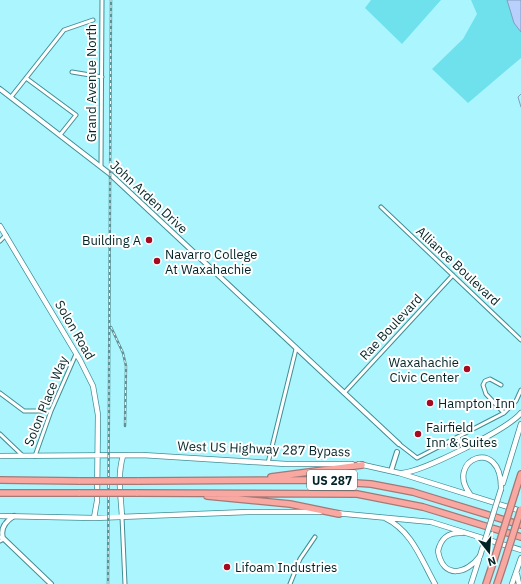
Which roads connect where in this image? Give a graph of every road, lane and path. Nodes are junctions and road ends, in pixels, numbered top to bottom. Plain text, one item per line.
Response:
1 (102, 0) edge
2 (92, 20) dead end
3 (72, 72) dead end
4 (102, 77) junction
5 (26, 78) junction
6 (0, 89) edge
7 (11, 97) junction
8 (60, 135) junction
9 (101, 166) junction
10 (381, 207) dead end
11 (0, 226) edge
12 (6, 235) junction
13 (0, 241) edge
14 (453, 275) junction
15 (521, 340) edge
16 (296, 349) junction
17 (76, 354) junction
18 (502, 386) dead end
19 (521, 390) edge
20 (0, 393) edge
21 (344, 393) junction
22 (52, 411) junction
23 (504, 413) junction
24 (521, 413) edge
25 (521, 424) edge
26 (1, 436) edge
27 (458, 437) junction
28 (399, 444) joint
29 (463, 448) junction
30 (397, 452) dead end
31 (22, 455) junction
32 (0, 456) edge
33 (35, 456) junction
34 (98, 456) junction
35 (123, 456) junction
36 (268, 463) junction
37 (362, 465) junction
38 (391, 471) junction
39 (399, 473) junction
40 (521, 474) edge
41 (0, 480) edge
42 (219, 481) junction
43 (501, 489) junction
44 (0, 493) edge
45 (189, 493) junction
46 (470, 494) junction
47 (521, 510) edge
48 (339, 514) junction
49 (0, 516) edge
50 (14, 516) junction
51 (122, 517) junction
52 (382, 517) junction
53 (94, 518) junction
54 (521, 525) edge
55 (469, 534) junction
56 (315, 537) dead end
57 (521, 537) edge
58 (1, 539) edge
59 (521, 550) edge
60 (480, 556) junction
61 (521, 558) edge
62 (517, 570) junction
63 (51, 584) edge
64 (125, 584) edge
65 (290, 584) edge
66 (435, 584) edge
67 (472, 584) edge
68 (486, 584) edge
69 (497, 584) edge
70 (512, 584) edge
71 (519, 584) edge

1 - 4 street, Grand Avenue North
2 - 5 street
3 - 4 street
4 - 9 street, Grand Avenue North
5 - 7 street
5 - 8 street
6 - 7 street, John Arden Drive
7 - 8 street, John Arden Drive
8 - 9 street, John Arden Drive
9 - 16 street, John Arden Drive
10 - 14 street, Alliance Boulevard
11 - 12 main road, Solon Road
12 - 13 street
12 - 17 main road, Solon Road
14 - 15 street, Alliance Boulevard
14 - 21 street, Rae Boulevard
16 - 21 street, John Arden Drive
16 - 36 street
17 - 22 street, Solon Place Way
17 - 34 main road, Solon Road
18 - 23 street
19 - 23 street
20 - 22 street
21 - 28 street, John Arden Drive
22 - 33 street, Solon Place Way
23 - 27 street
24 - 29 main road
25 - 43 main road
26 - 31 street
27 - 28 street
27 - 29 street
29 - 39 main road
30 - 38 street
31 - 32 main road, West US Highway 287 Bypass
31 - 33 main road, West US Highway 287 Bypass
33 - 34 main road, West US Highway 287 Bypass
34 - 35 main road, West US Highway 287 Bypass
34 - 53 main road, Solon Road
35 - 36 main road, West US Highway 287 Bypass
35 - 51 main road
36 - 37 main road, West US Highway 287 Bypass
37 - 38 main road, West US Highway 287 Bypass
37 - 42 highway
38 - 39 main road, West US Highway 287 Bypass
39 - 46 main road, West US Highway 287 Bypass
40 - 68 highway, bridge
41 - 42 highway, US 287, bridge
42 - 54 highway, US 287
43 - 46 main road
43 - 60 main road, bridge
44 - 45 highway, US 287, bridge
45 - 48 highway
45 - 57 highway, US 287
46 - 47 main road, West US Highway 287 Bypass
47 - 69 highway, bridge
48 - 51 main road
48 - 52 main road
49 - 50 main road
50 - 53 main road
50 - 58 street
51 - 53 main road
51 - 64 street
52 - 55 main road
52 - 66 main road
55 - 59 main road
55 - 60 main road
56 - 65 street
58 - 63 street
60 - 67 main road
61 - 62 main road
62 - 70 main road
62 - 71 main road

